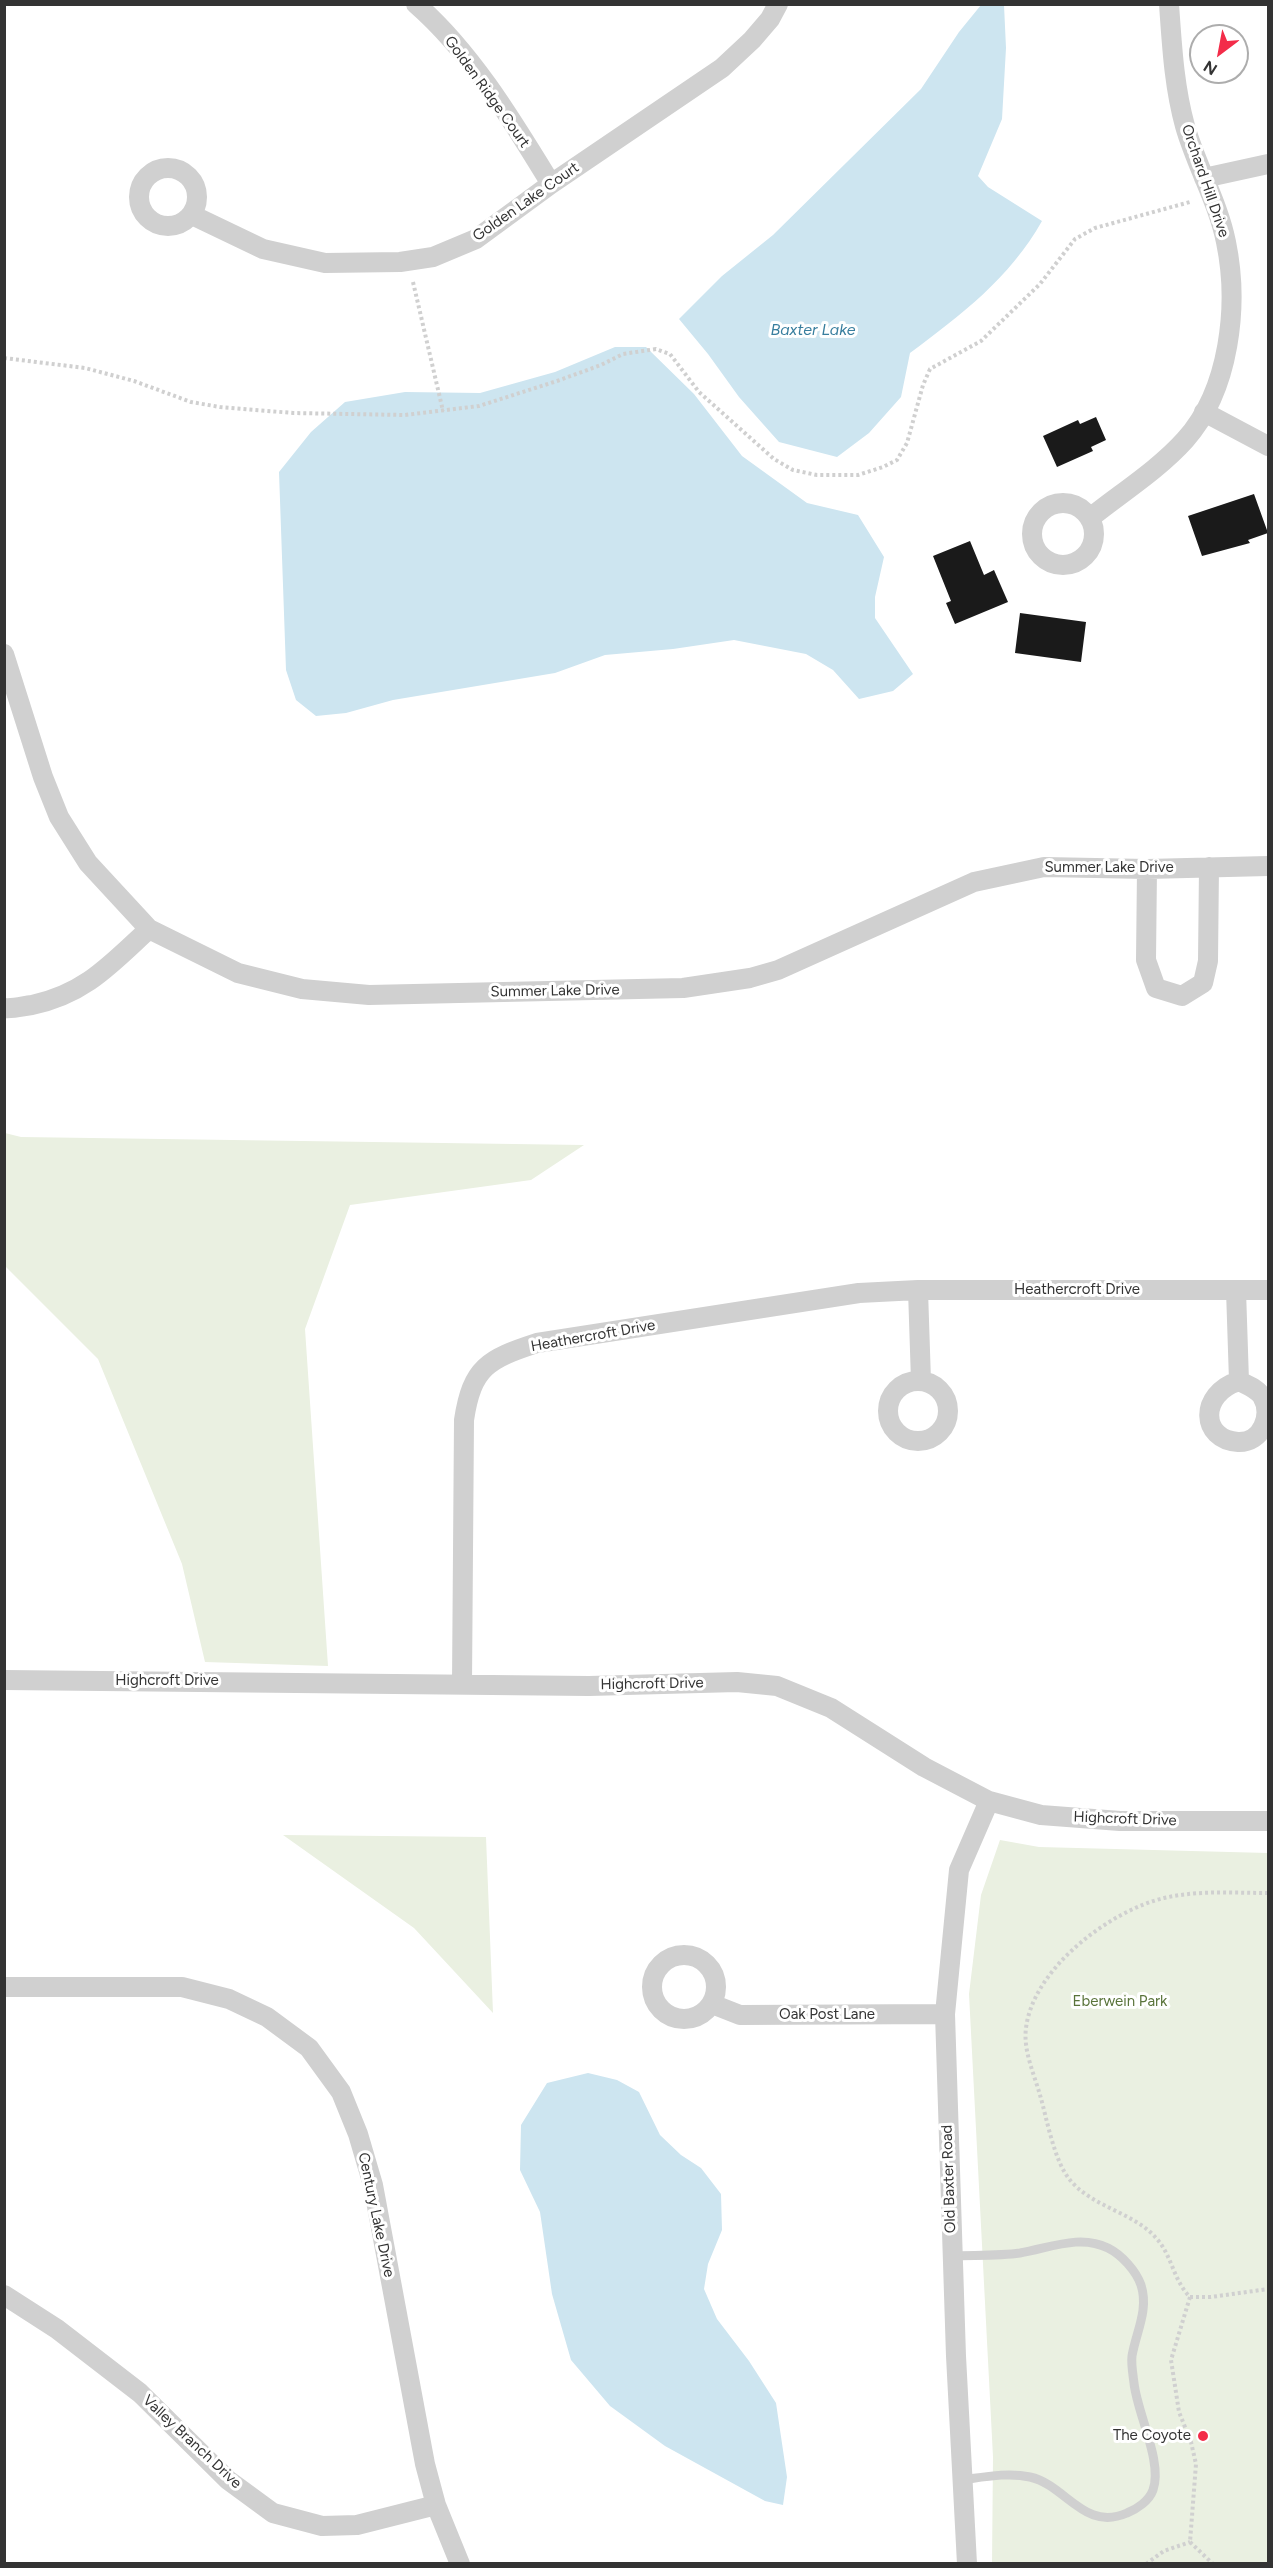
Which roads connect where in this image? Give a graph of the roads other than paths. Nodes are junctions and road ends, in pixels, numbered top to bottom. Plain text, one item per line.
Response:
1 (416, 4) edge
2 (778, 4) edge
3 (1169, 4) edge
4 (1269, 164) edge
5 (1204, 178) junction
6 (551, 184) junction
7 (192, 215) dead end
8 (1204, 412) junction
9 (1269, 446) edge
10 (1090, 518) dead end
11 (4, 654) edge
12 (1269, 866) edge
13 (1209, 867) junction
14 (1147, 869) junction
15 (148, 929) junction
16 (4, 1008) edge
17 (918, 1290) junction
18 (1236, 1290) junction
19 (1269, 1290) edge
20 (921, 1381) dead end
21 (1239, 1381) dead end
22 (4, 1680) edge
23 (462, 1683) junction
24 (988, 1801) junction
25 (1269, 1821) edge
26 (4, 1986) edge
27 (712, 2004) dead end
28 (945, 2014) junction
29 (952, 2256) junction
30 (4, 2295) edge
31 (962, 2480) junction
32 (436, 2505) junction
33 (460, 2564) edge
34 (966, 2564) edge

1 - 6 street, Golden Ridge Court
2 - 6 street, Golden Lake Court
3 - 5 street, Orchard Hill Drive
4 - 5 street
5 - 8 street, Orchard Hill Drive
6 - 7 street, Golden Lake Court
8 - 9 street
8 - 10 street, Orchard Hill Drive
11 - 15 street, Summer Lake Drive
12 - 13 street, Summer Lake Drive
13 - 14 street, Summer Lake Drive
13 - 14 street
14 - 15 street, Summer Lake Drive
15 - 16 street
17 - 18 street, Heathercroft Drive
17 - 20 street
17 - 23 street, Heathercroft Drive
18 - 19 street, Heathercroft Drive
18 - 21 street
22 - 23 street, Highcroft Drive
23 - 24 street, Highcroft Drive
24 - 25 street, Highcroft Drive
24 - 28 street, Old Baxter Road
26 - 32 street, Century Lake Drive
27 - 28 street, Oak Post Lane
28 - 29 street, Old Baxter Road
29 - 31 street, Old Baxter Road
29 - 31 lane
30 - 32 street, Valley Branch Drive
31 - 34 street, Old Baxter Road
32 - 33 street, Century Lake Drive

